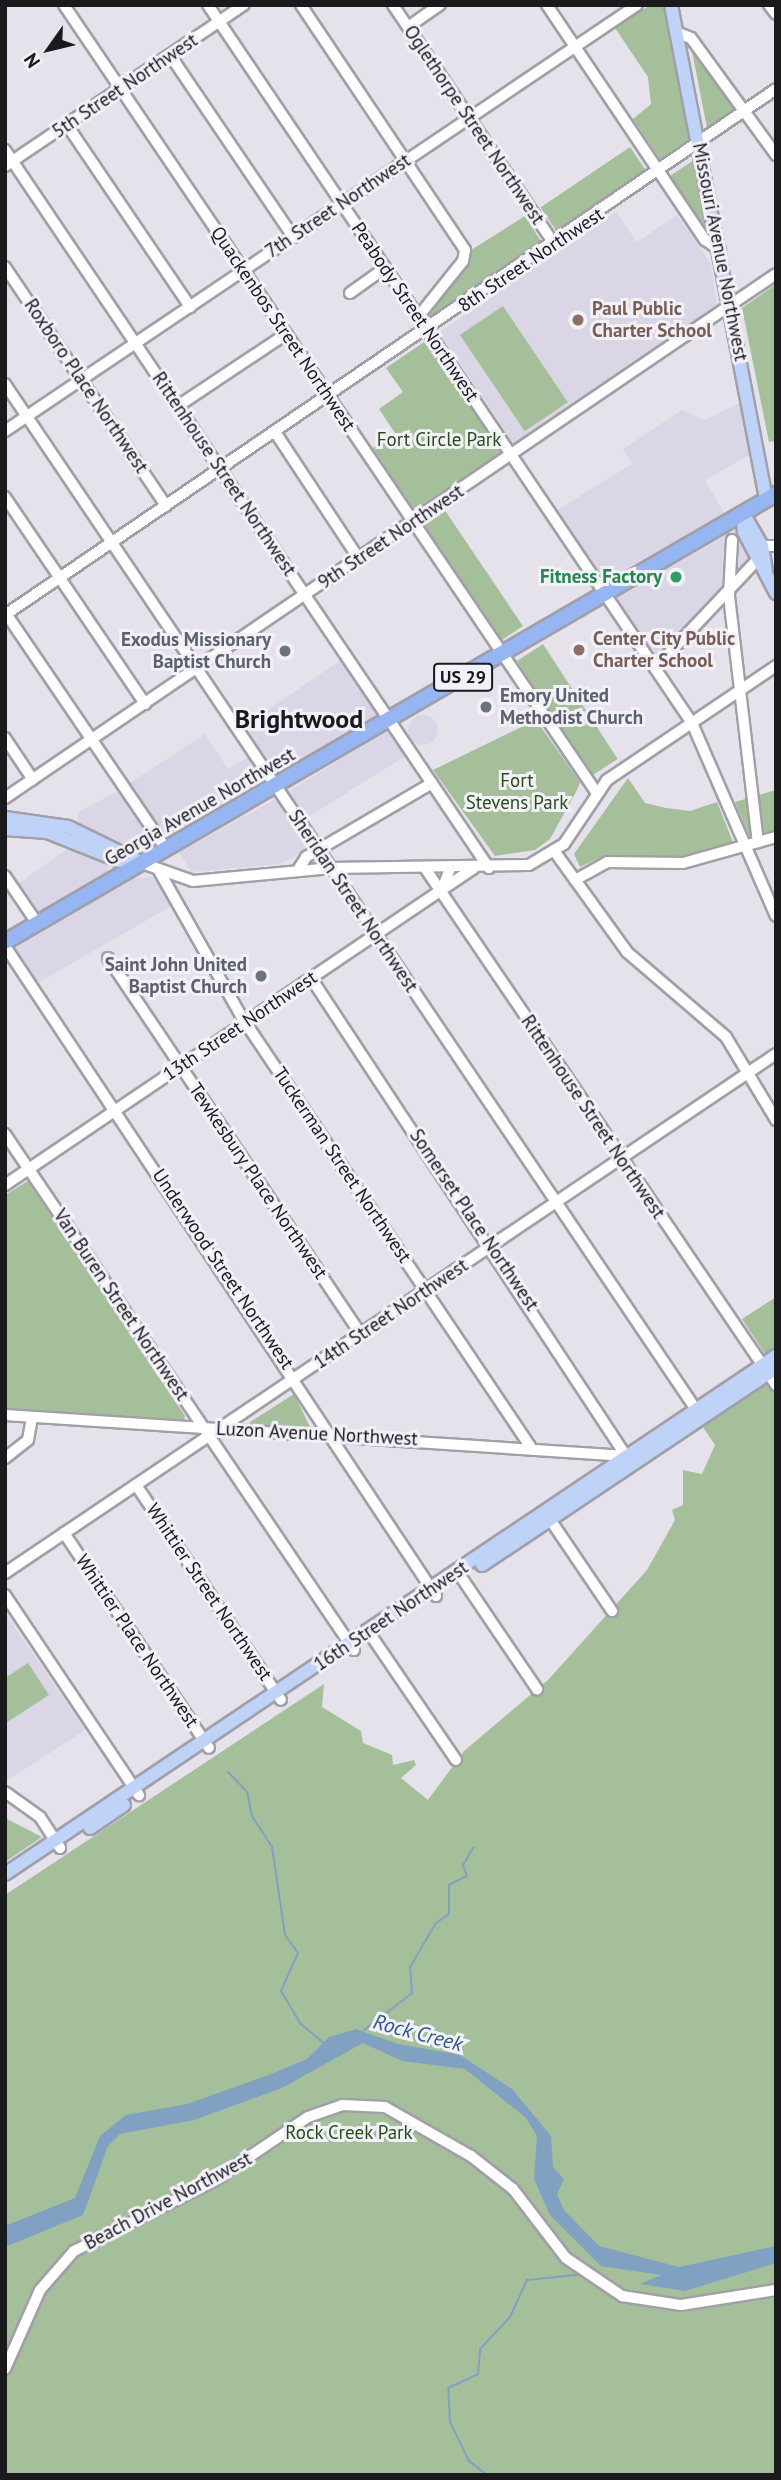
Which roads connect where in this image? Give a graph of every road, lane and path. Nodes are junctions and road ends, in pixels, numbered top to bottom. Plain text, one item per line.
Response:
1 (64, 5) edge
2 (208, 5) edge
3 (244, 5) edge
4 (301, 5) edge
5 (393, 5) edge
6 (440, 5) edge
7 (547, 5) edge
8 (671, 5) edge
9 (769, 5) edge
10 (632, 7) edge
11 (776, 14) edge
12 (219, 22) junction
13 (408, 27) junction
14 (676, 32) junction
15 (575, 47) junction
16 (170, 55) junction
17 (120, 88) junction
18 (776, 89) edge
19 (744, 112) junction
20 (469, 118) junction
21 (67, 125) junction
22 (699, 145) junction
23 (5, 150) edge
24 (776, 155) edge
25 (406, 161) junction
26 (9, 164) edge
27 (660, 173) junction
28 (342, 204) junction
29 (293, 237) junction
30 (554, 244) junction
31 (720, 250) junction
32 (5, 267) edge
33 (385, 268) junction
34 (243, 271) junction
35 (776, 274) edge
36 (350, 293) dead end
37 (190, 307) junction
38 (730, 307) junction
39 (418, 317) junction
40 (427, 330) junction
41 (286, 334) junction
42 (135, 343) junction
43 (82, 380) junction
44 (5, 384) edge
45 (328, 396) junction
46 (178, 406) junction
47 (27, 417) junction
48 (5, 431) edge
49 (275, 432) junction
50 (512, 456) junction
51 (220, 469) junction
52 (771, 496) edge
53 (5, 497) edge
54 (166, 506) junction
55 (742, 513) junction
56 (413, 522) junction
57 (732, 540) dead end
58 (112, 542) junction
59 (762, 546) junction
60 (776, 546) edge
61 (359, 558) junction
62 (757, 560) junction
63 (766, 571) junction
64 (60, 578) junction
65 (729, 587) junction
66 (605, 593) junction
67 (776, 593) edge
68 (305, 595) junction
69 (6, 613) edge
70 (502, 654) junction
71 (776, 666) edge
72 (197, 668) junction
73 (655, 668) junction
74 (740, 690) junction
75 (145, 704) junction
76 (390, 720) junction
77 (691, 723) junction
78 (5, 738) edge
79 (92, 740) junction
80 (33, 780) junction
81 (432, 783) junction
82 (276, 786) junction
83 (596, 792) junction
84 (5, 798) edge
85 (5, 818) edge
86 (5, 829) edge
87 (66, 833) junction
88 (776, 837) edge
89 (758, 842) junction
90 (746, 847) junction
91 (166, 849) junction
92 (318, 849) junction
93 (555, 852) junction
94 (142, 863) junction
95 (331, 867) junction
96 (425, 868) junction
97 (450, 868) junction
98 (474, 868) junction
99 (489, 868) junction
100 (158, 869) junction
101 (298, 870) junction
102 (5, 876) edge
103 (575, 880) junction
104 (196, 881) junction
105 (441, 892) junction
106 (180, 905) junction
107 (776, 916) edge
108 (37, 923) junction
109 (376, 934) junction
110 (5, 944) edge
111 (108, 958) dead end
112 (311, 978) junction
113 (245, 1023) junction
114 (776, 1054) edge
115 (181, 1066) junction
116 (751, 1070) junction
117 (116, 1110) junction
118 (776, 1120) edge
119 (5, 1134) edge
120 (621, 1158) junction
121 (29, 1169) junction
122 (5, 1185) edge
123 (556, 1202) junction
124 (491, 1246) junction
125 (426, 1290) junction
126 (361, 1334) junction
127 (776, 1356) edge
128 (768, 1369) edge
129 (296, 1377) junction
130 (776, 1385) edge
131 (699, 1414) junction
132 (5, 1415) edge
133 (32, 1417) junction
134 (219, 1429) junction
135 (207, 1432) junction
136 (327, 1434) junction
137 (530, 1446) junction
138 (5, 1458) edge
139 (630, 1460) junction
140 (136, 1485) junction
141 (548, 1515) junction
142 (64, 1533) junction
143 (5, 1573) edge
144 (459, 1575) junction
145 (433, 1592) junction
146 (5, 1595) edge
147 (612, 1611) dead end
148 (371, 1634) junction
149 (352, 1647) junction
150 (537, 1689) dead end
151 (279, 1696) junction
152 (207, 1744) junction
153 (456, 1759) dead end
154 (137, 1791) junction
155 (5, 1792) edge
156 (58, 1844) junction
157 (5, 1874) edge
158 (5, 1885) edge
159 (776, 2290) edge
160 (5, 2369) edge

1 - 17 street, Quackenbos Street Northwest
2 - 12 street, Peabody Street Northwest
3 - 12 street, 5th Street Northwest
4 - 25 street
5 - 13 street, Oglethorpe Street Northwest
6 - 13 street
7 - 15 street
8 - 14 main road, Missouri Avenue Northwest
9 - 11 street
10 - 15 street, 7th Street Northwest
12 - 16 street, 5th Street Northwest
12 - 28 street, Peabody Street Northwest
13 - 20 street, Oglethorpe Street Northwest
14 - 19 street
14 - 22 main road, Missouri Avenue Northwest
15 - 20 street, 7th Street Northwest
15 - 27 street
16 - 17 street, 5th Street Northwest
16 - 29 street
17 - 21 street, 5th Street Northwest
17 - 34 street, Quackenbos Street Northwest
18 - 19 street, 8th Street Northwest
19 - 22 street, 8th Street Northwest
19 - 24 street
20 - 25 street, 7th Street Northwest
20 - 30 street, Oglethorpe Street Northwest
21 - 26 street, 5th Street Northwest
21 - 37 street
22 - 27 street, 8th Street Northwest
22 - 31 main road, Missouri Avenue Northwest
23 - 26 street, Rittenhouse Street Northwest
25 - 28 street, 7th Street Northwest
25 - 39 street
26 - 42 street, Rittenhouse Street Northwest
27 - 30 street, 8th Street Northwest
27 - 31 street
28 - 29 street, 7th Street Northwest
28 - 33 street, Peabody Street Northwest
29 - 34 street, 7th Street Northwest
30 - 40 street, 8th Street Northwest
31 - 38 main road, Missouri Avenue Northwest
32 - 43 street, Roxboro Place Northwest
33 - 36 street
33 - 39 street, Peabody Street Northwest
34 - 37 street, 7th Street Northwest
34 - 41 street, Quackenbos Street Northwest
35 - 38 street, 9th Street Northwest
37 - 42 street, 7th Street Northwest
38 - 50 street, 9th Street Northwest
38 - 52 main road, Missouri Avenue Northwest
39 - 40 street, Peabody Street Northwest
40 - 45 street, 8th Street Northwest
40 - 50 street, Peabody Street Northwest
41 - 45 street, Quackenbos Street Northwest
41 - 46 street
42 - 43 street, 7th Street Northwest
42 - 46 street, Rittenhouse Street Northwest
43 - 47 street, 7th Street Northwest
43 - 54 street, Roxboro Place Northwest
44 - 47 street, Sheridan Street Northwest
45 - 49 street, 8th Street Northwest
45 - 56 street, Quackenbos Street Northwest
46 - 51 street, Rittenhouse Street Northwest
47 - 48 street, 7th Street Northwest
47 - 58 street, Sheridan Street Northwest
49 - 51 street, 8th Street Northwest
49 - 61 street
50 - 56 street, 9th Street Northwest
50 - 66 street, Peabody Street Northwest
51 - 54 street, 8th Street Northwest
51 - 68 street, Rittenhouse Street Northwest
52 - 55 highway, Georgia Avenue Northwest / US 29
53 - 64 street
54 - 58 street, 8th Street Northwest
55 - 59 main road
55 - 62 main road
55 - 66 highway, Georgia Avenue Northwest / US 29
56 - 61 street, 9th Street Northwest
56 - 70 street, Quackenbos Street Northwest
57 - 65 street
58 - 64 street, 8th Street Northwest
58 - 72 street, Sheridan Street Northwest
59 - 60 street
59 - 63 main road
61 - 68 street, 9th Street Northwest
62 - 63 main road
62 - 65 street
63 - 67 main road
64 - 69 street, 8th Street Northwest
64 - 75 street
65 - 73 street
65 - 74 street
66 - 70 highway, Georgia Avenue Northwest / US 29
66 - 73 street, Peabody Street Northwest
68 - 72 street, 9th Street Northwest
68 - 76 street, Rittenhouse Street Northwest
69 - 79 street
70 - 76 highway, Georgia Avenue Northwest / US 29
70 - 83 street, Quackenbos Street Northwest
71 - 74 street
72 - 75 street, 9th Street Northwest
72 - 82 street, Sheridan Street Northwest
73 - 77 street, Peabody Street Northwest
74 - 77 street
74 - 89 street
75 - 79 street, 9th Street Northwest
76 - 81 street, Rittenhouse Street Northwest
76 - 82 highway, Georgia Avenue Northwest / US 29
77 - 83 street
77 - 90 street, Peabody Street Northwest
78 - 80 street
79 - 80 street, 9th Street Northwest
79 - 91 street
80 - 84 street, 9th Street Northwest
81 - 92 street
81 - 99 street, Rittenhouse Street Northwest
82 - 91 highway, Georgia Avenue Northwest / US 29
82 - 92 street, Sheridan Street Northwest
83 - 93 street
85 - 87 main road
86 - 87 main road
87 - 94 main road
88 - 89 street
89 - 90 street
90 - 103 street
90 - 107 street, Peabody Street Northwest
91 - 94 highway, Georgia Avenue Northwest / US 29
92 - 95 street, Sheridan Street Northwest
92 - 101 street
93 - 99 street
93 - 103 street
94 - 100 street
94 - 108 highway, Georgia Avenue Northwest / US 29
95 - 96 street
95 - 101 street
95 - 109 street, Sheridan Street Northwest
96 - 97 street
96 - 105 street, Rittenhouse Street Northwest
97 - 98 street
97 - 105 street
98 - 99 street
98 - 105 street, 13th Street Northwest
100 - 104 street
100 - 106 street, Tuckerman Street Northwest
101 - 104 street
102 - 108 street
103 - 116 street
104 - 106 street
105 - 109 street, 13th Street Northwest
105 - 120 street, Rittenhouse Street Northwest
106 - 113 street, Tuckerman Street Northwest
108 - 110 highway, Georgia Avenue Northwest / US 29
109 - 112 street, 13th Street Northwest
109 - 123 street, Sheridan Street Northwest
110 - 117 street, Underwood Street Northwest
111 - 115 street, Tewkesbury Place Northwest
112 - 113 street, 13th Street Northwest
112 - 124 street, Somerset Place Northwest
113 - 115 street, 13th Street Northwest
113 - 125 street, Tuckerman Street Northwest
114 - 116 street, 14th Street Northwest
115 - 117 street, 13th Street Northwest
115 - 126 street, Tewkesbury Place Northwest
116 - 118 street
116 - 120 street, 14th Street Northwest
117 - 121 street, 13th Street Northwest
117 - 129 street, Underwood Street Northwest
119 - 121 street, Van Buren Street Northwest
120 - 123 street, 14th Street Northwest
120 - 128 street, Rittenhouse Street Northwest
121 - 122 street, 13th Street Northwest
121 - 135 street, Van Buren Street Northwest
123 - 124 street, 14th Street Northwest
123 - 131 street, Sheridan Street Northwest
124 - 125 street, 14th Street Northwest
124 - 139 street, Somerset Place Northwest
125 - 126 street, 14th Street Northwest
125 - 137 street, Tuckerman Street Northwest
126 - 129 street, 14th Street Northwest
127 - 128 main road, 16th Street Northwest
128 - 130 street, Rittenhouse Street Northwest
128 - 131 main road, 16th Street Northwest
129 - 134 street, 14th Street Northwest
129 - 136 street, Underwood Street Northwest
131 - 139 main road, 16th Street Northwest
132 - 133 street, Luzon Avenue Northwest
133 - 135 street, Luzon Avenue Northwest
133 - 138 street
134 - 135 street, Luzon Avenue Northwest
134 - 136 street, Luzon Avenue Northwest
135 - 140 street
135 - 149 street, Van Buren Street Northwest
136 - 137 street, Luzon Avenue Northwest
136 - 145 street, Underwood Street Northwest
137 - 139 street, Luzon Avenue Northwest
139 - 141 main road, 16th Street Northwest
140 - 142 street
140 - 151 street, Whittier Street Northwest
141 - 144 main road, 16th Street Northwest
141 - 147 street
142 - 143 street
142 - 152 street, Whittier Place Northwest
144 - 145 main road, 16th Street Northwest
144 - 150 street
145 - 148 main road, 16th Street Northwest
146 - 154 street
148 - 149 main road, 16th Street Northwest
148 - 153 street
149 - 151 main road, 16th Street Northwest
151 - 152 main road, 16th Street Northwest
152 - 154 main road, 16th Street Northwest
154 - 156 main road, 16th Street Northwest
155 - 156 street
156 - 157 main road, 16th Street Northwest
156 - 158 main road, 16th Street Northwest
159 - 160 street, Beach Drive Northwest

